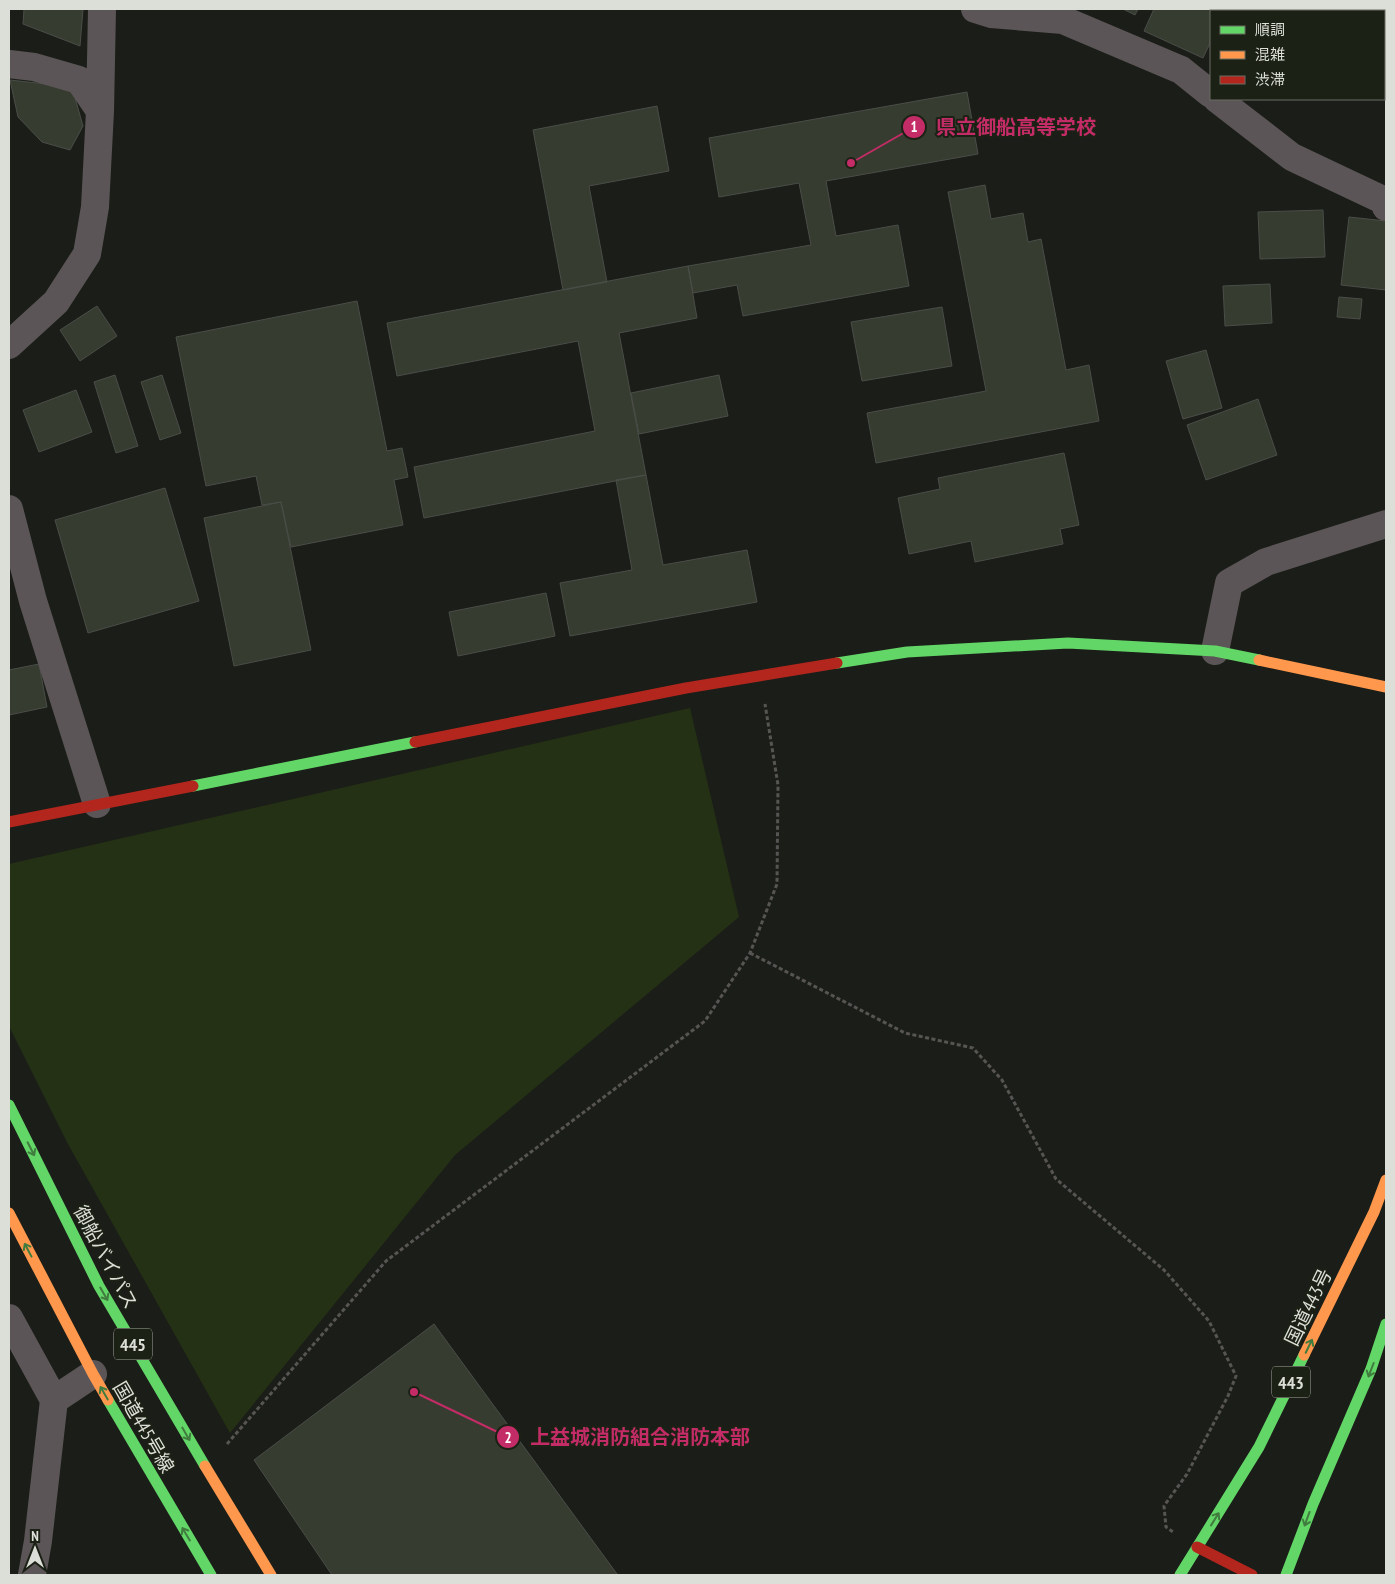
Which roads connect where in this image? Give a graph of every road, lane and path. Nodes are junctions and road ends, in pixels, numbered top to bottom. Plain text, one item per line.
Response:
1 (102, 9) edge
2 (988, 11) edge
3 (9, 64) edge
4 (1210, 93) edge
5 (1218, 100) edge
6 (100, 111) junction
7 (1386, 207) edge
8 (9, 345) edge
9 (9, 509) edge
10 (1386, 524) edge
11 (1215, 651) junction
12 (760, 676) junction
13 (1386, 687) edge
14 (97, 804) junction
15 (9, 822) edge
16 (750, 953) junction
17 (9, 1105) edge
18 (1386, 1180) edge
19 (9, 1213) edge
20 (9, 1318) edge
21 (1386, 1324) edge
22 (93, 1374) junction
23 (54, 1400) junction
24 (204, 1465) junction
25 (1197, 1547) junction
26 (32, 1575) edge
27 (211, 1575) edge
28 (271, 1575) edge
29 (1180, 1575) edge
30 (1252, 1575) edge
31 (1286, 1575) edge

1 - 6 street
2 - 4 street
3 - 6 street
5 - 7 street
6 - 8 street
9 - 14 street
10 - 11 street
11 - 12 main road
11 - 13 main road
12 - 14 main road
12 - 16 path
14 - 15 main road
16 - 24 path
16 - 25 path
17 -> 24 main road, 御船バイパス / 445
25 -> 18 main road, 国道443号 / 443
22 -> 19 main road, 国道445号線 / 445
20 - 23 street
21 -> 31 main road
22 - 23 street
27 -> 22 main road, 国道445号線 / 445
23 - 26 street
24 - 28 main road, 御船バイパス / 445
25 - 29 main road, 国道443号 / 443
25 - 30 main road

